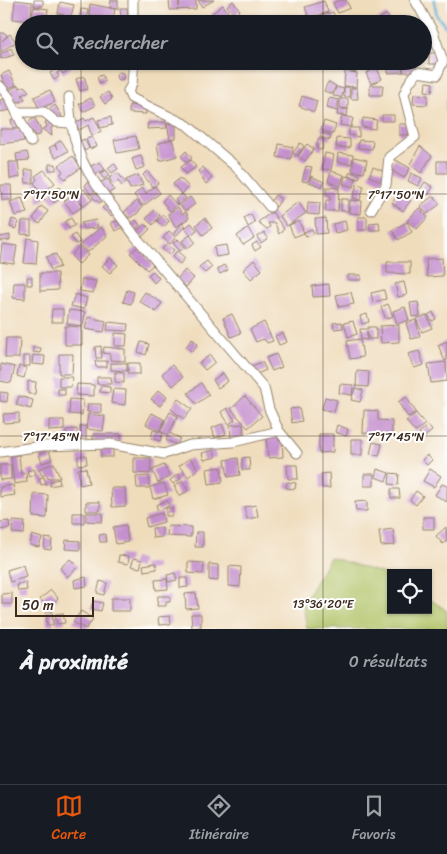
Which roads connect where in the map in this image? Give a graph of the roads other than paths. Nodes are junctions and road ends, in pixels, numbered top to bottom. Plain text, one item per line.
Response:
1 (133, 0) edge
2 (415, 0) edge
3 (133, 15) edge
4 (423, 15) edge
5 (432, 30) edge
6 (134, 70) edge
7 (0, 86) edge
8 (69, 97) dead end
9 (17, 112) junction
10 (70, 123) junction
11 (32, 142) dead end
12 (270, 207) dead end
13 (371, 210) dead end
14 (279, 431) junction
15 (0, 452) edge
16 (297, 453) dead end

1 - 3 street
2 - 4 street
5 - 13 street
6 - 12 street
7 - 9 street
8 - 10 street
9 - 10 street
9 - 11 street
10 - 14 street
14 - 15 street
14 - 16 street

